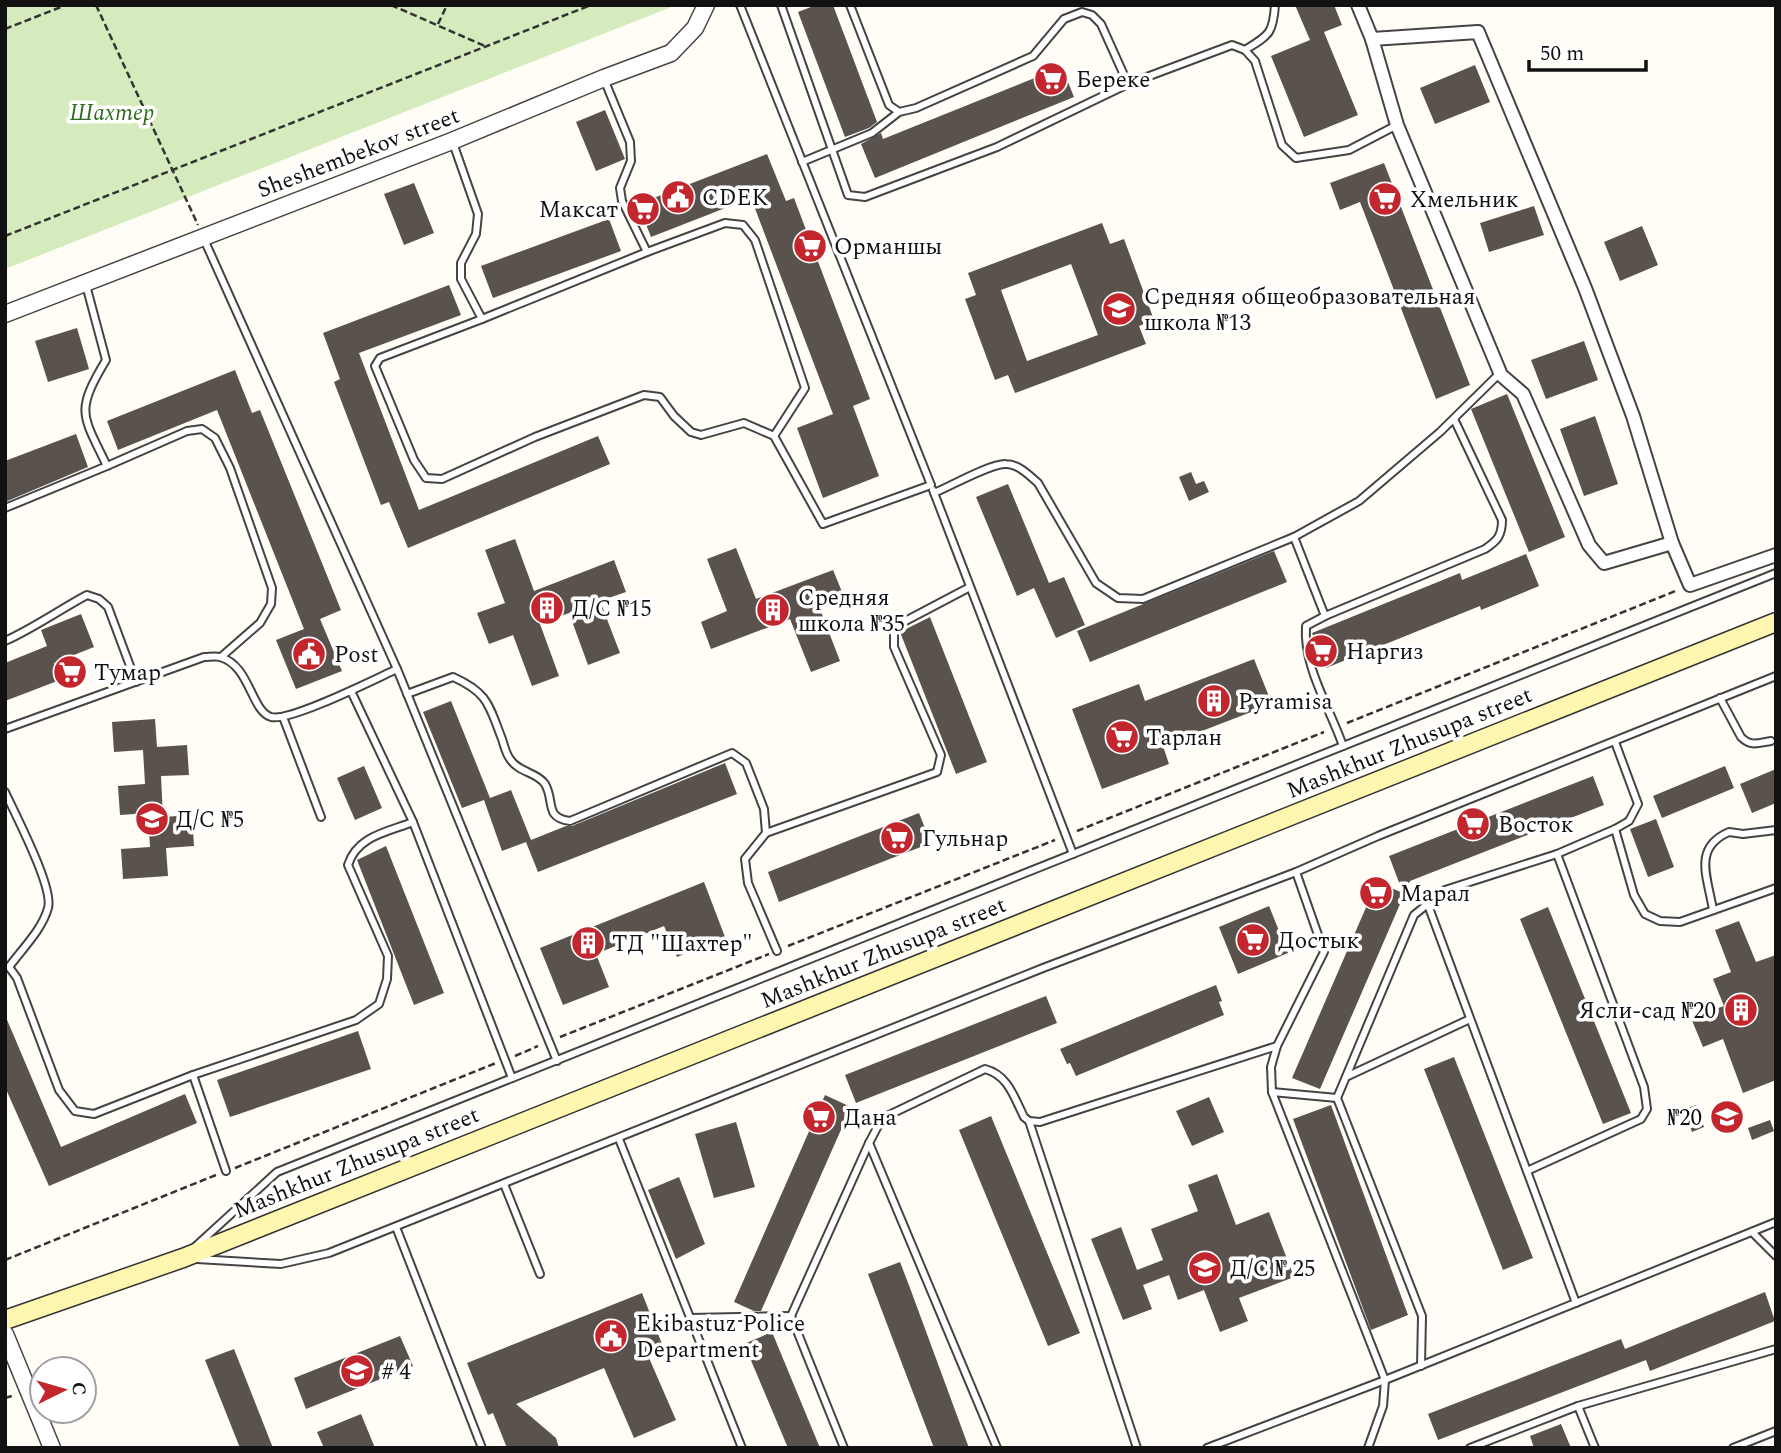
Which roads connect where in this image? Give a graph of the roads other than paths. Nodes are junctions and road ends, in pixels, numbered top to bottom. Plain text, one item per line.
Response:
1 (706, 5) edge
2 (740, 5) edge
3 (781, 5) edge
4 (850, 5) edge
5 (1275, 5) edge
6 (1358, 5) edge
7 (1372, 39) junction
8 (1245, 50) junction
9 (604, 78) junction
10 (1128, 84) junction
11 (899, 112) junction
12 (1397, 125) junction
13 (452, 141) junction
14 (831, 150) junction
15 (802, 162) junction
16 (203, 237) junction
17 (647, 252) junction
18 (85, 283) junction
19 (5, 314) edge
20 (482, 319) junction
21 (1500, 373) junction
22 (1454, 419) junction
23 (774, 436) junction
24 (107, 466) junction
25 (931, 485) junction
26 (934, 493) junction
27 (5, 508) edge
28 (1294, 537) junction
29 (1672, 542) junction
30 (1776, 555) edge
31 (1776, 573) edge
32 (970, 587) junction
33 (1325, 616) junction
34 (1776, 622) edge
35 (5, 641) edge
36 (221, 657) junction
37 (397, 669) junction
38 (1776, 676) edge
39 (136, 682) junction
40 (351, 691) junction
41 (407, 694) junction
42 (1720, 698) junction
43 (283, 717) junction
44 (5, 729) edge
45 (1771, 741) dead end
46 (1615, 742) junction
47 (1343, 746) junction
48 (5, 792) edge
49 (321, 817) dead end
50 (413, 822) junction
51 (1615, 829) junction
52 (1776, 830) edge
53 (766, 833) junction
54 (1557, 854) junction
55 (1073, 855) junction
56 (1296, 872) junction
57 (1776, 888) edge
58 (1428, 905) junction
59 (1713, 910) junction
60 (777, 951) road end
61 (7, 967) edge
62 (1471, 1019) junction
63 (1277, 1045) junction
64 (557, 1060) junction
65 (193, 1075) junction
66 (1348, 1076) junction
67 (512, 1079) junction
68 (1272, 1092) junction
69 (1337, 1098) junction
70 (1028, 1121) junction
71 (619, 1139) junction
72 (869, 1143) junction
73 (226, 1171) road end
74 (1527, 1171) junction
75 (504, 1184) junction
76 (1776, 1222) edge
77 (396, 1227) junction
78 (1752, 1232) junction
79 (1776, 1256) edge
80 (183, 1258) junction
81 (540, 1274) dead end
82 (1576, 1303) junction
83 (791, 1316) junction
84 (690, 1318) junction
85 (5, 1320) edge
86 (5, 1334) edge
87 (1776, 1349) edge
88 (1421, 1366) junction
89 (1385, 1380) junction
90 (1578, 1406) junction
91 (1776, 1432) edge
92 (52, 1448) edge
93 (482, 1448) edge
94 (742, 1448) edge
95 (844, 1448) edge
96 (997, 1448) edge
97 (1138, 1448) edge
98 (1207, 1448) edge
99 (1368, 1448) edge
100 (1470, 1448) edge
101 (1595, 1448) edge
102 (1733, 1448) edge

1 - 9 street, Sheshembekov street
2 - 15 lane
3 - 14 lane
4 - 11 lane
5 - 8 lane
6 - 7 street
7 - 12 street
7 - 29 street
8 - 10 lane
8 - 12 lane
9 - 13 street, Sheshembekov street
9 - 17 lane
10 - 11 lane
10 - 14 lane
11 - 14 lane
12 - 21 street
13 - 16 street, Sheshembekov street
13 - 20 lane
14 - 15 lane
15 - 25 lane
16 - 18 street, Sheshembekov street
16 - 37 lane
17 - 20 lane
17 - 23 lane
18 - 19 street, Sheshembekov street
18 - 24 lane
20 - 23 lane
21 - 22 lane
21 - 29 street
22 - 28 lane
22 - 33 lane
23 - 25 lane
24 - 27 lane
24 - 36 lane
25 - 26 lane
26 - 28 lane
26 - 32 lane
28 - 33 lane
29 - 30 street
31 - 47 lane
32 - 53 lane
32 - 55 lane
33 - 47 lane
34 - 80 main road, Mashkhur Zhusupa street
35 - 39 lane
36 - 39 lane
36 - 43 lane
37 - 40 lane
37 - 41 lane
38 - 42 lane
39 - 44 lane
40 - 43 lane
40 - 50 lane
41 - 53 lane
41 - 64 lane
42 - 45 lane
42 - 46 lane
43 - 49 lane
46 - 51 lane
46 - 56 lane
47 - 55 lane
48 - 61 lane
50 - 65 lane
50 - 67 lane
51 - 54 lane
51 - 59 lane
52 - 59 lane
53 - 60 lane
54 - 58 lane
54 - 74 lane
55 - 64 lane
56 - 63 lane
56 - 71 lane
57 - 59 lane
58 - 62 lane
58 - 66 lane
61 - 65 lane
62 - 66 lane
62 - 74 lane
63 - 68 lane
63 - 70 lane
64 - 67 lane
65 - 73 lane
66 - 69 lane
67 - 80 lane
68 - 69 lane
68 - 89 lane
69 - 88 lane
70 - 72 lane
70 - 97 lane
71 - 75 lane
71 - 84 lane
72 - 83 lane
72 - 96 lane
74 - 82 lane
75 - 77 lane
75 - 81 lane
76 - 78 lane
77 - 80 lane
77 - 93 lane
78 - 79 lane
78 - 82 lane
80 - 85 main road, Mashkhur Zhusupa street
82 - 88 lane
83 - 84 lane
83 - 95 lane
84 - 94 lane
86 - 92 street
87 - 90 lane
88 - 89 lane
89 - 98 lane
89 - 99 lane
90 - 100 lane
90 - 101 lane
91 - 102 lane

